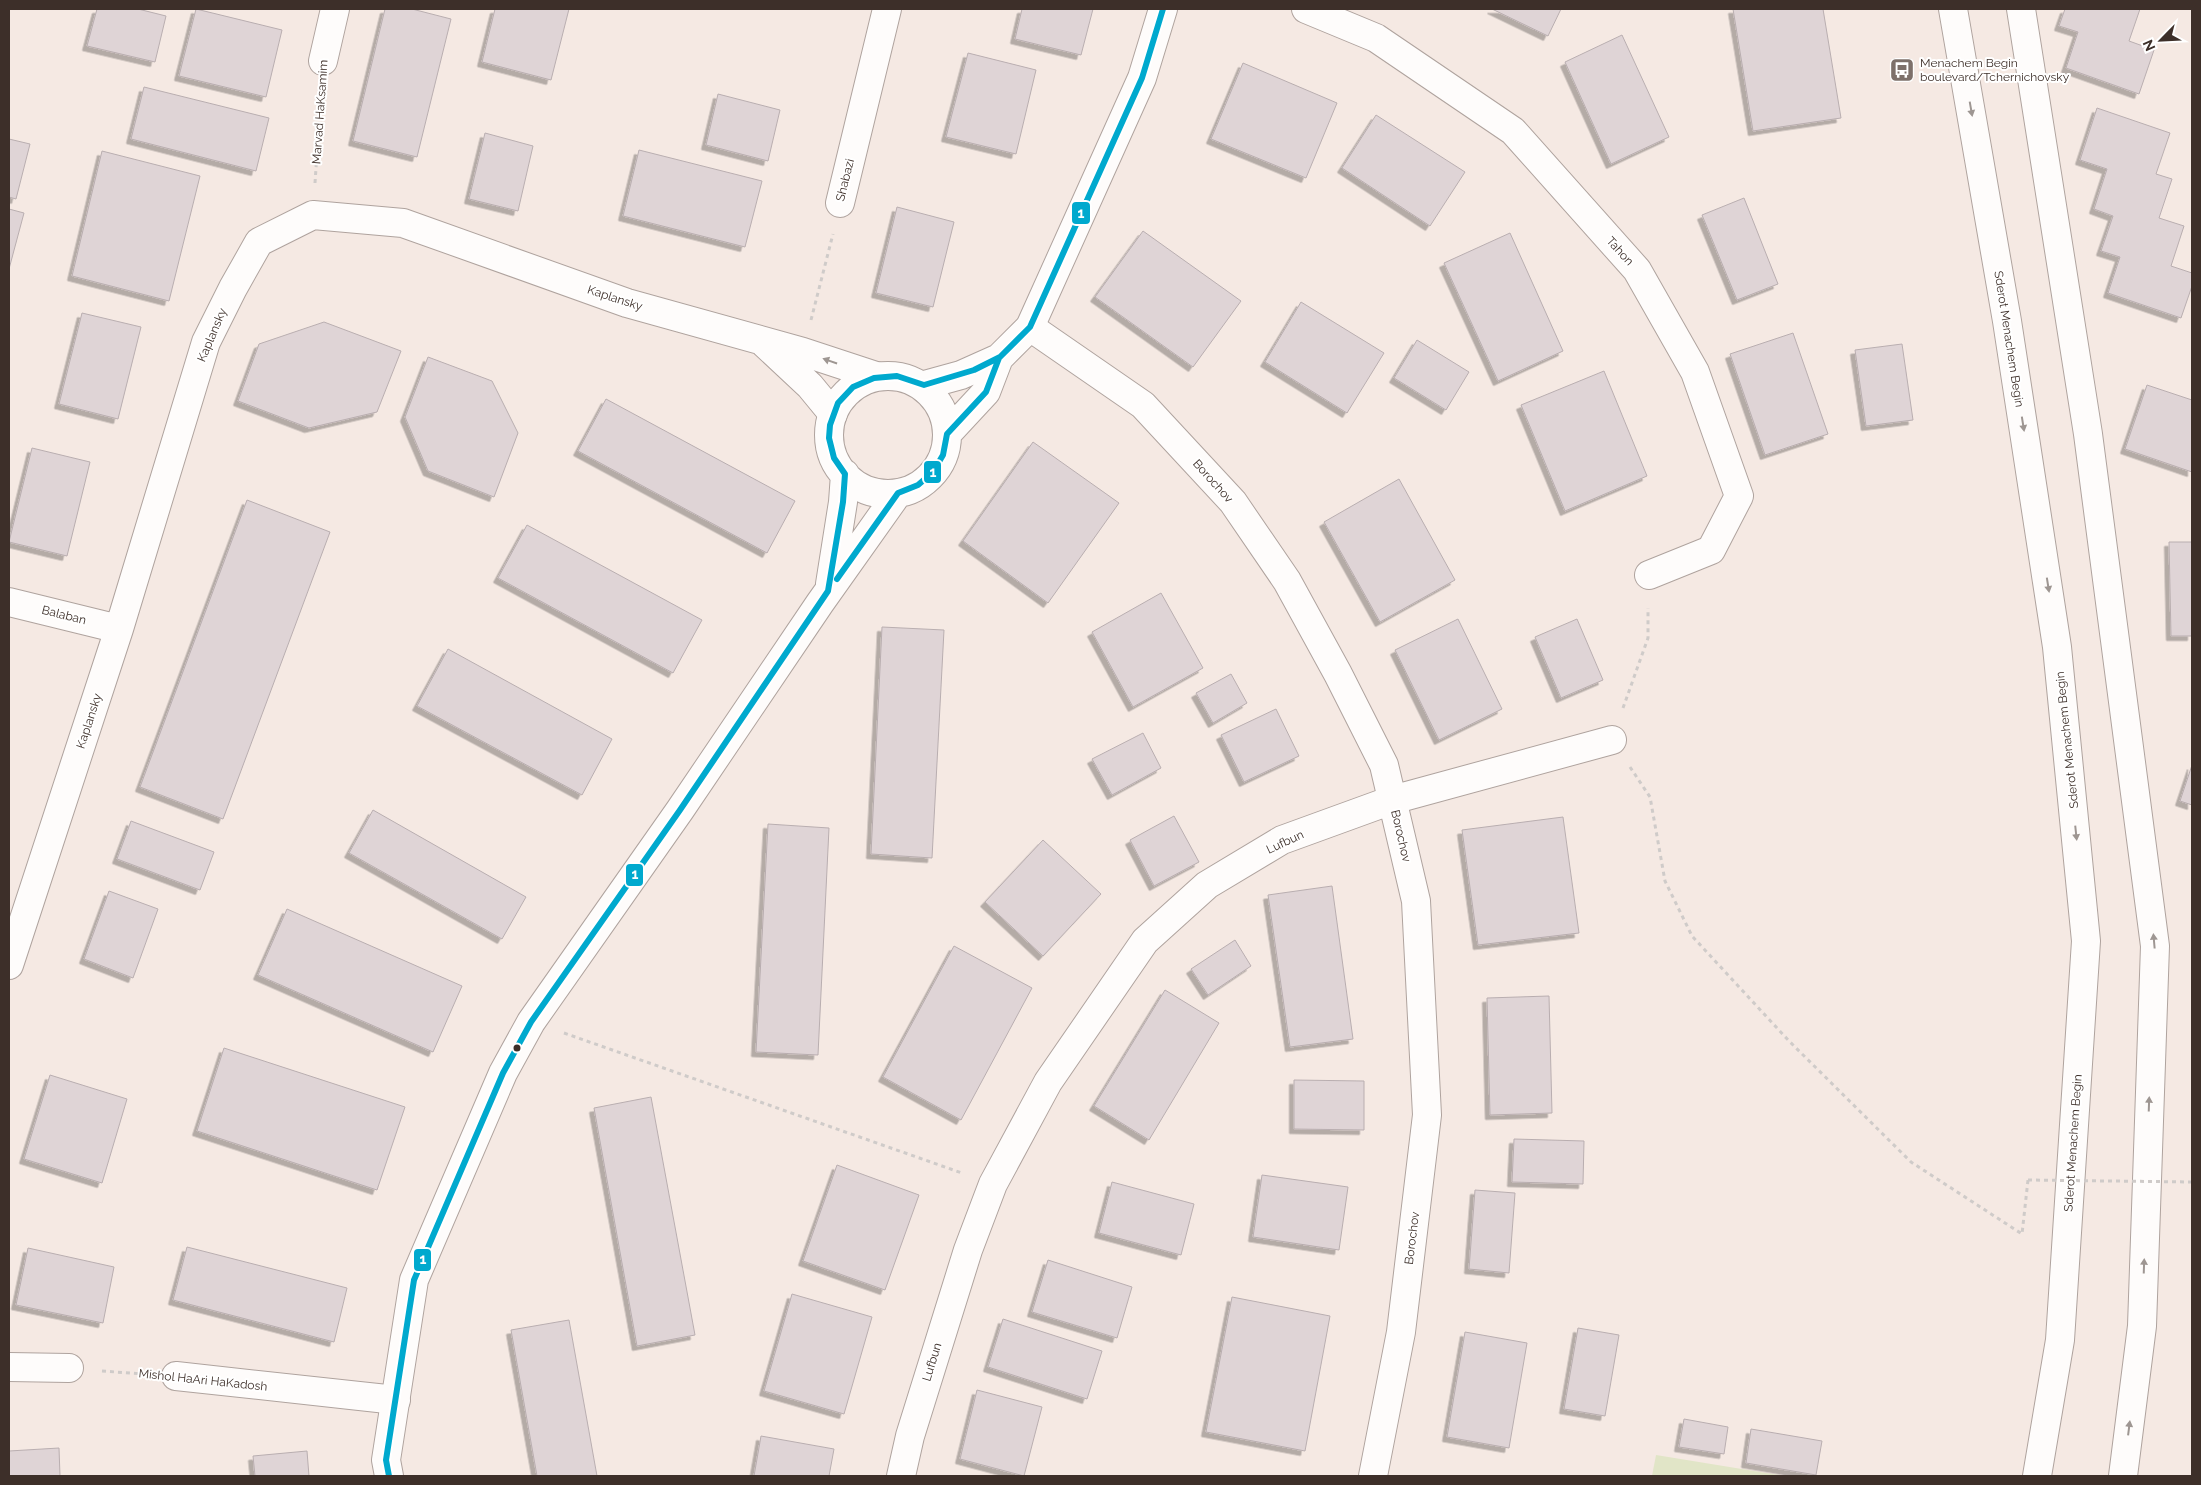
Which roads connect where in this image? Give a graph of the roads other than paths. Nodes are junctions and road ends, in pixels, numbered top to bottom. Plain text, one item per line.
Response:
1 (335, 9) edge
2 (887, 9) edge
3 (1163, 9) edge
4 (1306, 9) edge
5 (1954, 9) edge
6 (2021, 9) edge
7 (323, 61) road end
8 (840, 203) road end
9 (1030, 327) junction
10 (761, 340) junction
11 (999, 358) junction
12 (876, 376) junction
13 (921, 386) junction
14 (832, 414) junction
15 (947, 434) junction
16 (845, 474) junction
17 (898, 493) junction
18 (1649, 575) road end
19 (828, 591) junction
20 (9, 602) edge
21 (119, 629) junction
22 (1612, 740) road end
23 (1392, 800) junction
24 (9, 965) edge
25 (9, 1367) edge
26 (69, 1368) road end
27 (176, 1376) road end
28 (396, 1400) junction
29 (389, 1476) edge
30 (901, 1476) edge
31 (1373, 1476) edge
32 (2038, 1476) edge
33 (2123, 1476) edge

1 - 7 street, Marvad HaKsamim
2 - 8 street, Shabazi
3 - 9 street
4 - 18 street, Tahon
5 -> 32 street, Sderot Menachem Begin
33 -> 6 street
9 - 11 street
9 - 23 street, Borochov
12 -> 10 street, Kaplansky
10 - 14 street, Kaplansky
10 - 21 street, Kaplansky
11 - 13 street
11 - 15 street
12 - 13 street
12 - 14 street
13 - 15 street
14 - 16 street
15 - 17 street
16 - 17 street
16 - 19 street
17 - 19 street
19 - 28 street
20 - 21 street, Balaban
21 - 24 street, Kaplansky
22 - 23 street, Lufbun
23 - 30 street, Lufbun
23 - 31 street, Borochov
25 - 26 street
27 - 28 street, Mishol HaAri HaKadosh
28 - 29 street

